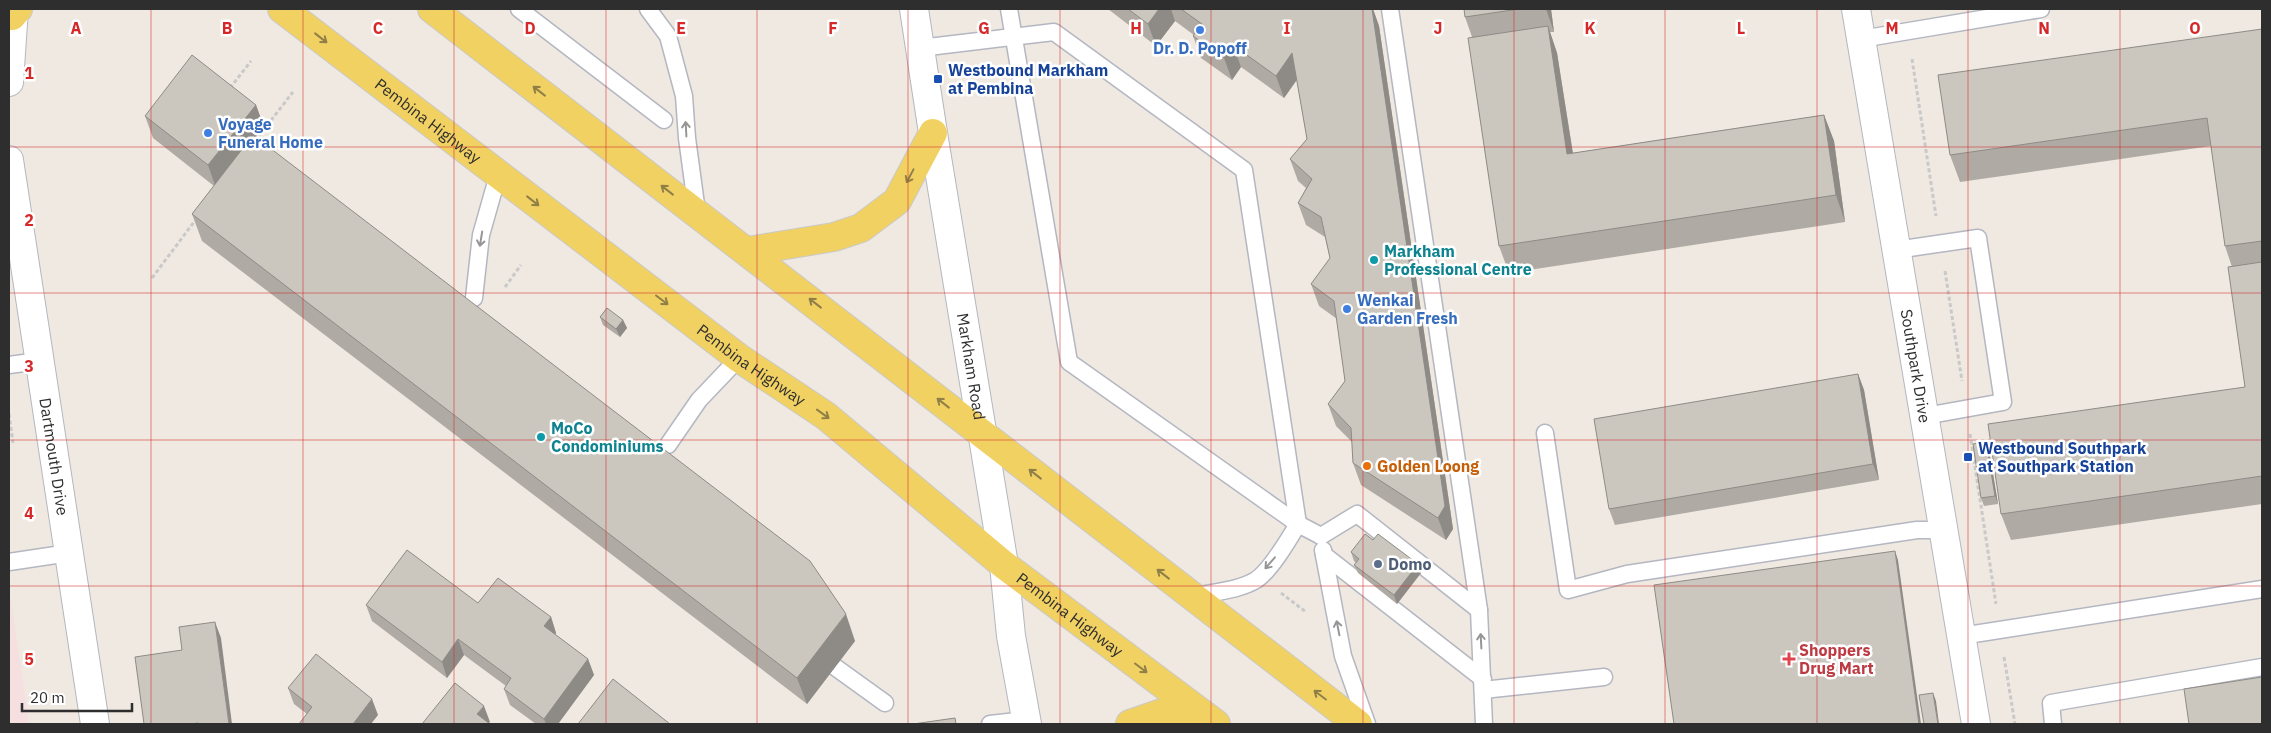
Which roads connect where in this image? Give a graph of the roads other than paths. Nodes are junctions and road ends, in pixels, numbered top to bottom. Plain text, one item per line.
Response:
1 (282, 9) edge
2 (432, 9) edge
3 (519, 9) edge
4 (648, 9) edge
5 (914, 9) edge
6 (1009, 9) edge
7 (1390, 9) edge
8 (1856, 9) edge
9 (2041, 9) edge
10 (14, 11) edge
11 (1014, 37) junction
12 (1861, 39) junction
13 (920, 48) junction
14 (9, 82) edge
15 (664, 120) dead end
16 (933, 133) junction
17 (9, 160) edge
18 (498, 175) junction
19 (697, 212) junction
20 (1896, 250) junction
21 (748, 251) junction
22 (474, 298) dead end
23 (739, 358) junction
24 (39, 361) junction
25 (9, 365) edge
26 (1925, 416) junction
27 (982, 433) junction
28 (1544, 434) dead end
29 (668, 444) dead end
30 (1298, 524) junction
31 (1943, 530) junction
32 (1321, 536) junction
33 (69, 553) junction
34 (1324, 555) junction
35 (9, 562) edge
36 (1004, 565) junction
37 (2262, 589) edge
38 (1191, 597) junction
39 (1479, 610) junction
40 (1961, 636) junction
41 (835, 667) dead end
42 (2262, 667) edge
43 (1604, 677) dead end
44 (1483, 684) junction
45 (885, 703) dead end
46 (1212, 721) edge
47 (1027, 722) edge
48 (95, 724) edge
49 (990, 724) edge
50 (1130, 724) edge
51 (1358, 724) edge
52 (1367, 724) edge
53 (1484, 724) edge
54 (1976, 724) edge
55 (2053, 724) edge

1 -> 18 main road, Pembina Highway
19 -> 2 main road
3 - 15 lane
19 -> 4 lane
5 - 13 street, Markham Road
6 - 11 lane
7 - 39 lane
8 - 12 street, Southpark Drive
9 - 12 lane
10 - 14 street
11 - 13 lane
11 - 30 lane
11 - 30 lane
12 - 20 street, Southpark Drive
13 - 16 street, Markham Road
16 -> 21 main road
16 - 27 street, Markham Road
17 - 24 street, Dartmouth Drive
18 -> 22 lane
18 -> 23 main road, Pembina Highway
19 - 21 main road
20 - 26 street, Southpark Drive
20 - 26 lane
27 -> 21 main road
23 - 29 lane
23 -> 36 main road, Pembina Highway
24 - 25 lane
24 - 33 street, Dartmouth Drive
26 - 31 street, Southpark Drive
27 - 36 street, Markham Road
38 -> 27 main road
28 - 31 lane
30 - 32 lane
30 -> 38 lane
31 - 40 street, Southpark Drive
32 - 34 lane
32 - 39 lane
33 - 35 lane
33 - 48 street, Dartmouth Drive
34 - 44 lane
52 -> 34 lane
36 -> 46 main road, Pembina Highway
36 - 47 street, Markham Road
37 - 40 lane
51 -> 38 main road
44 -> 39 lane
40 - 54 street, Southpark Drive
41 - 45 lane
42 - 55 lane
43 - 44 lane
44 - 53 lane
46 - 50 main road
47 - 49 lane

